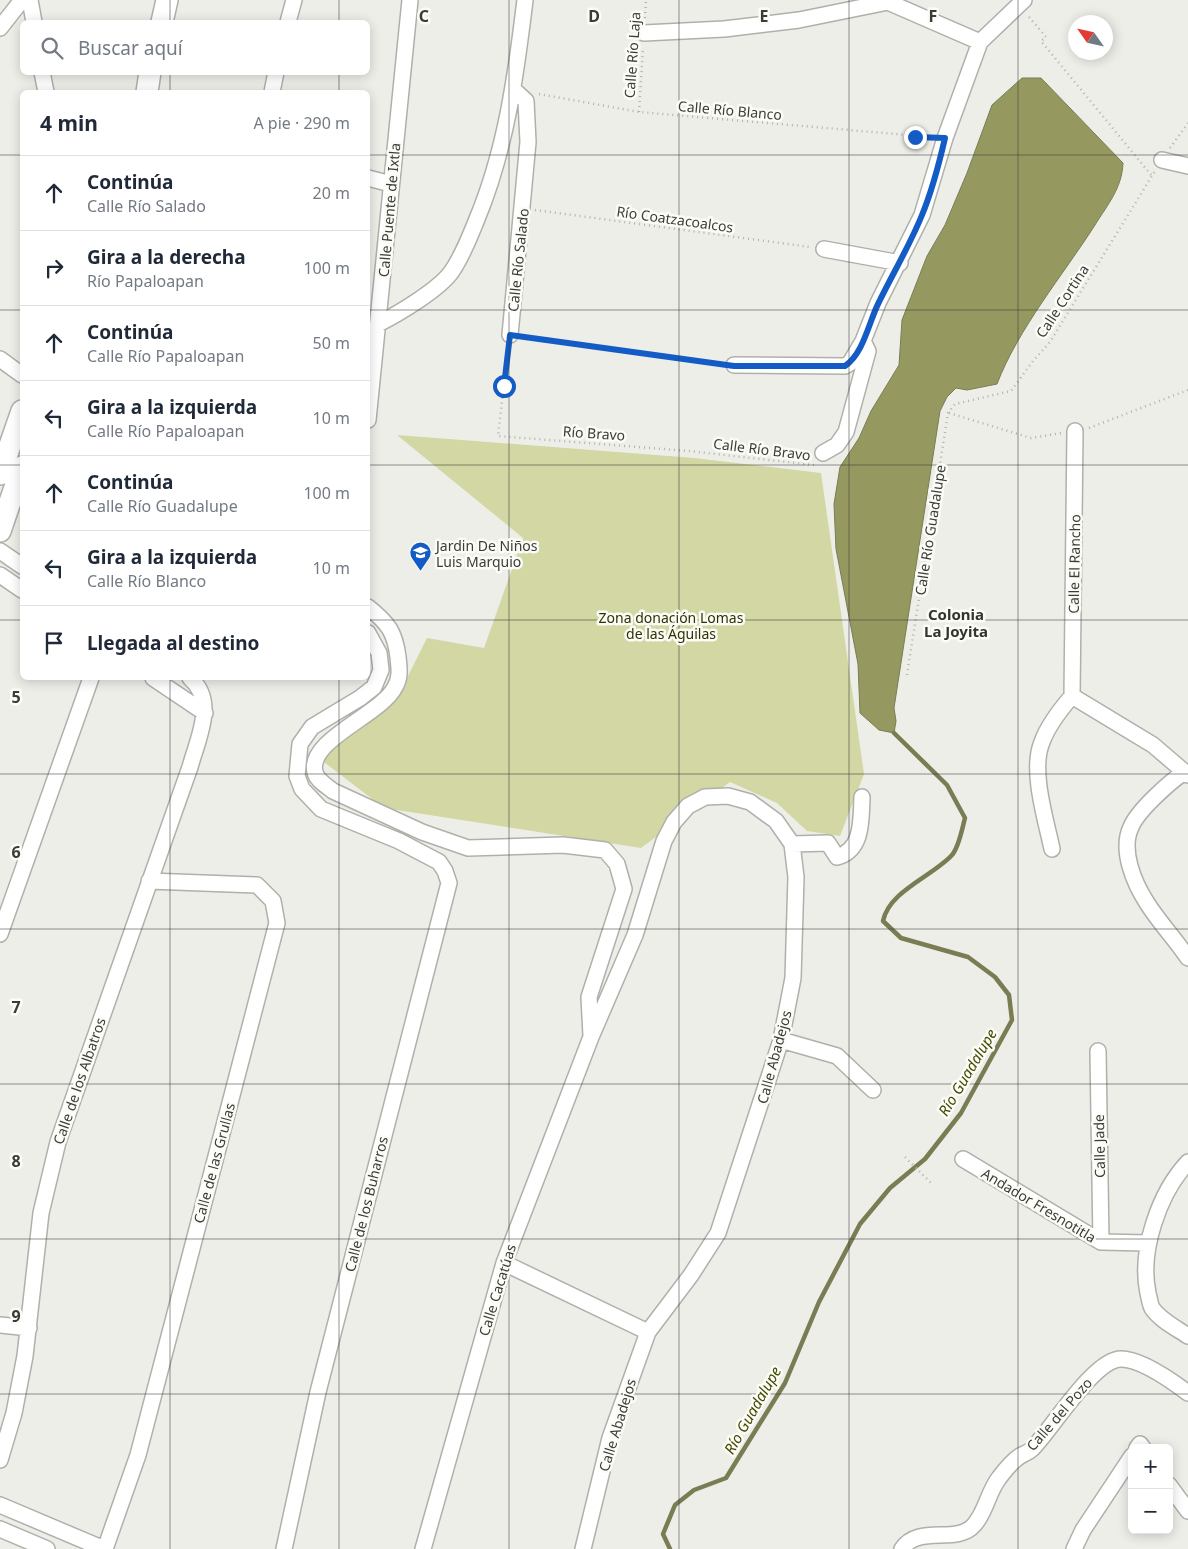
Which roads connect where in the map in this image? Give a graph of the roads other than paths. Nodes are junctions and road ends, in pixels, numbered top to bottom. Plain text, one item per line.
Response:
1 (22, 0) edge
2 (30, 0) edge
3 (167, 0) edge
4 (294, 0) edge
5 (410, 0) edge
6 (525, 0) edge
7 (1022, 3) edge
8 (34, 20) edge
9 (162, 20) edge
10 (289, 20) edge
11 (0, 28) edge
12 (644, 33) road end
13 (980, 42) junction
14 (43, 75) edge
15 (275, 75) edge
16 (46, 90) edge
17 (272, 90) edge
18 (514, 90) junction
19 (1162, 160) road end
20 (1188, 166) edge
21 (370, 179) edge
22 (391, 184) junction
23 (824, 248) road end
24 (900, 263) junction
25 (378, 324) junction
26 (510, 335) road end
27 (863, 341) junction
28 (0, 359) edge
29 (734, 366) road end
30 (20, 374) edge
31 (370, 401) edge
32 (20, 423) edge
33 (1075, 431) dead end
34 (823, 453) road end
35 (20, 473) edge
36 (0, 474) edge
37 (0, 531) edge
38 (0, 551) edge
39 (20, 565) edge
40 (0, 575) edge
41 (20, 589) edge
42 (370, 609) edge
43 (370, 637) edge
44 (90, 680) edge
45 (156, 680) edge
46 (191, 680) edge
47 (1072, 696) junction
48 (205, 713) junction
49 (1186, 774) edge
50 (862, 797) dead end
51 (792, 844) junction
52 (1052, 849) dead end
53 (148, 881) junction
54 (0, 934) edge
55 (1188, 958) edge
56 (591, 1037) junction
57 (781, 1040) junction
58 (1098, 1051) dead end
59 (873, 1090) dead end
60 (962, 1159) dead end
61 (1188, 1162) edge
62 (1101, 1242) junction
63 (1148, 1243) junction
64 (504, 1263) junction
65 (0, 1325) edge
66 (29, 1328) junction
67 (648, 1332) junction
68 (1188, 1336) edge
69 (1188, 1393) edge
70 (0, 1460) edge
71 (1128, 1462) edge
72 (1172, 1489) edge
73 (0, 1505) edge
74 (1188, 1511) edge
75 (0, 1529) edge
76 (47, 1549) edge
77 (104, 1549) edge
78 (284, 1549) edge
79 (423, 1549) edge
80 (583, 1549) edge
81 (902, 1549) edge
82 (1074, 1549) edge

1 - 11 street
2 - 8 street
3 - 9 main road
4 - 10 street
5 - 22 street, Calle Puente de Ixtla
6 - 18 street
7 - 13 street
12 - 13 street
13 - 24 street
14 - 16 street
15 - 17 street
18 - 25 street
18 - 26 street, Calle Río Salado
19 - 20 street
21 - 22 street
22 - 25 street, Calle Puente de Ixtla
23 - 24 street
24 - 27 street
25 - 31 street, Calle Puente de Ixtla
27 - 29 street
27 - 34 street
28 - 30 street
32 - 36 main road
33 - 47 street, Calle El Rancho
35 - 37 main road
38 - 39 street
40 - 41 street
42 - 56 street
43 - 78 street, Calle de los Buharros
44 - 54 street
45 - 48 street
46 - 48 street
47 - 49 street
47 - 52 street
48 - 53 street, Calle de los Albatros
49 - 55 street
50 - 51 street
51 - 56 street, Calle Abadejos
51 - 57 street, Calle Abadejos
53 - 66 street, Calle de los Albatros
53 - 77 street, Calle de las Grullas
56 - 64 street, Calle Cacatúas
57 - 59 street
57 - 67 street, Calle Abadejos
58 - 62 street, Calle Jade
60 - 62 street, Andador Fresnotitla
61 - 63 street
62 - 63 street, Andador Fresnotitla
63 - 68 street
64 - 67 street
64 - 79 street, Calle Cacatúas
65 - 66 street
66 - 70 street, Calle de los Albatros
67 - 80 street, Calle Abadejos
69 - 81 street, Calle del Pozo
71 - 82 street
72 - 74 street
73 - 77 street
75 - 76 street

